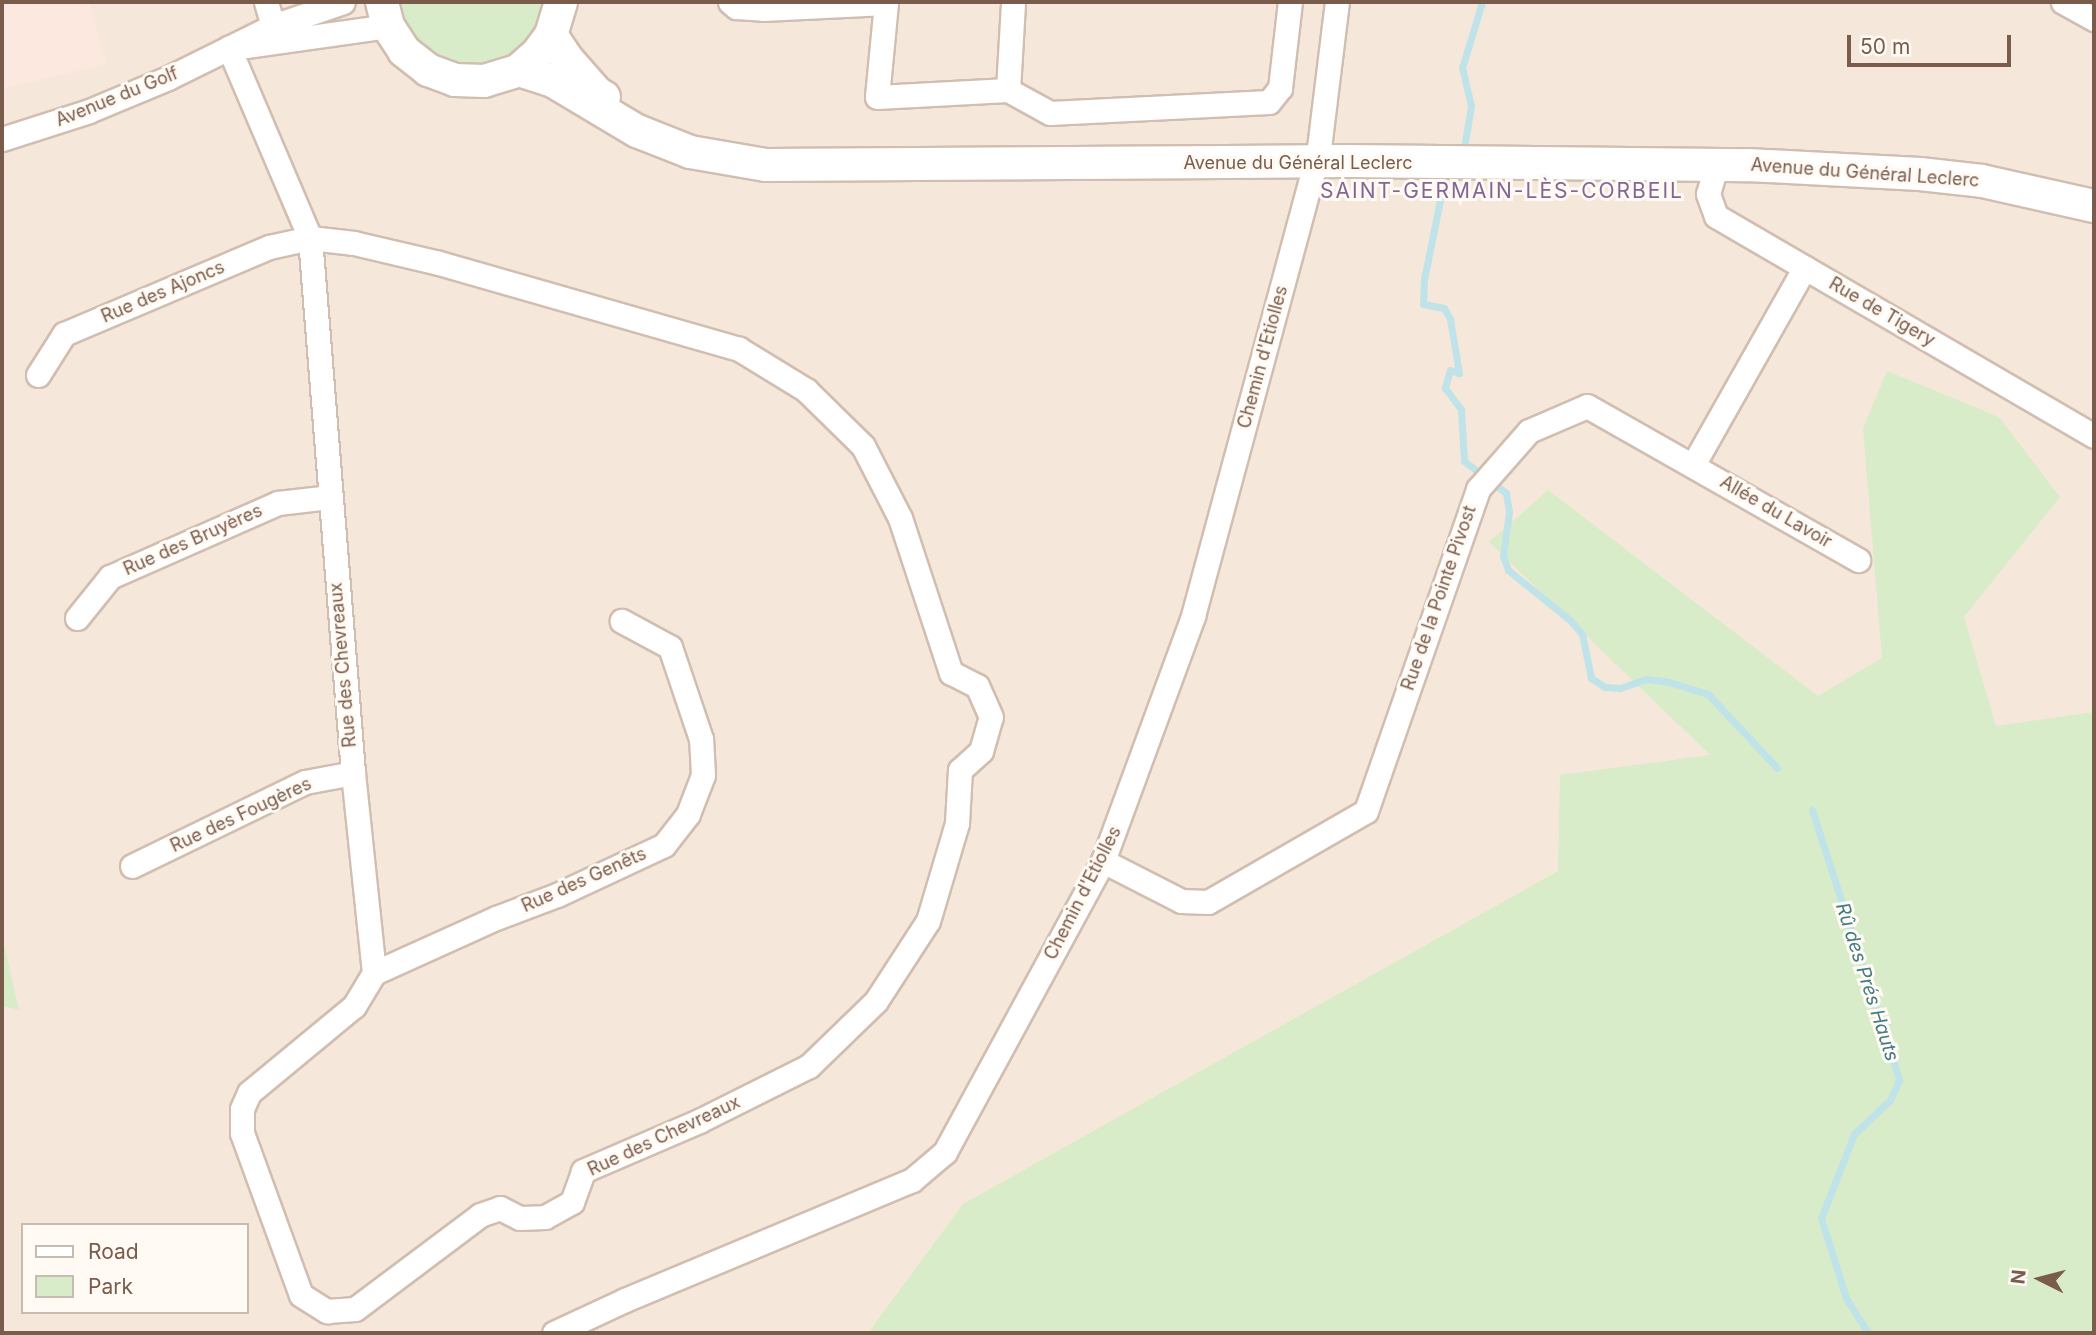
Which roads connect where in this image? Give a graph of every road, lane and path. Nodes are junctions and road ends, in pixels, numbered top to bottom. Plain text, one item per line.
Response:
1 (266, 2) edge
2 (343, 2) edge
3 (561, 2) edge
4 (730, 2) edge
5 (1013, 2) edge
6 (1290, 2) edge
7 (1337, 2) edge
8 (2063, 2) edge
9 (385, 14) edge
10 (2094, 19) edge
11 (273, 26) junction
12 (551, 35) junction
13 (229, 48) junction
14 (519, 70) junction
15 (1007, 90) junction
16 (2, 139) edge
17 (1317, 155) junction
18 (1461, 155) junction
19 (1717, 164) junction
20 (2094, 188) edge
21 (2094, 206) edge
22 (310, 238) junction
23 (1805, 267) junction
24 (37, 375) dead end
25 (2094, 436) edge
26 (1693, 465) junction
27 (329, 497) junction
28 (1858, 560) dead end
29 (77, 618) dead end
30 (622, 621) dead end
31 (353, 773) junction
32 (1103, 861) junction
33 (132, 866) dead end
34 (373, 973) junction
35 (554, 1333) edge

1 - 11 street
2 - 11 street
3 - 12 main road
4 - 15 street
5 - 15 street
6 - 15 street
7 - 17 street, Chemin d'Etiolles
8 - 10 street
9 - 13 street
9 - 14 main road
11 - 13 street
12 - 14 main road
12 - 17 main road, Avenue du Général Leclerc
13 - 16 street, Avenue du Golf
13 - 22 street, Rue des Chevreaux
14 - 17 main road, Avenue du Général Leclerc
17 - 18 main road, Avenue du Général Leclerc
17 - 32 street, Chemin d'Etiolles
18 - 19 main road, Avenue du Général Leclerc
18 - 20 main road, Avenue du Général Leclerc
19 - 21 main road, Avenue du Général Leclerc
19 - 23 street, Rue de Tigery
22 - 24 street, Rue des Ajoncs
22 - 27 street, Rue des Chevreaux
22 - 34 street, Rue des Chevreaux
23 - 25 street, Rue de Tigery
23 - 26 street
26 - 28 street, Allée du Lavoir
26 - 32 street, Rue de la Pointe Pivost
27 - 29 street, Rue des Bruyères
27 - 31 street, Rue des Chevreaux
30 - 34 street, Rue des Genêts
31 - 33 street, Rue des Fougères
31 - 34 street, Rue des Chevreaux
32 - 35 street, Chemin d'Etiolles

